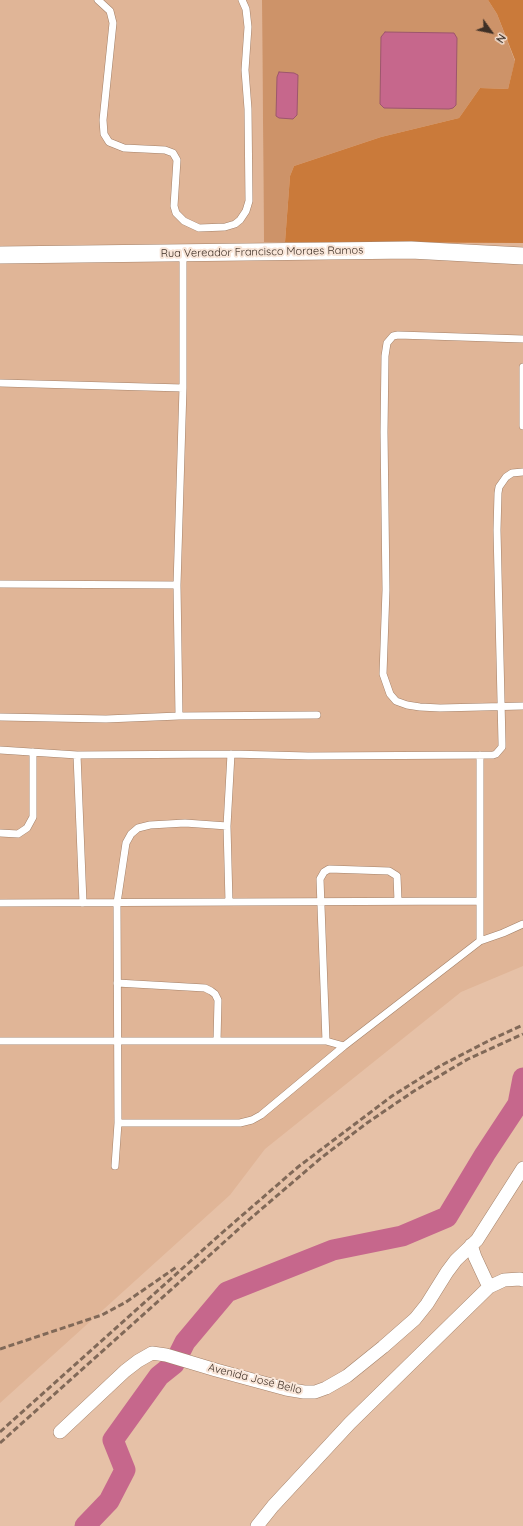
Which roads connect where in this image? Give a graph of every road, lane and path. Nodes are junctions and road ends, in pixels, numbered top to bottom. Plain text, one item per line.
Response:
1 (98, 0) edge
2 (242, 0) edge
3 (183, 254) junction
4 (0, 255) edge
5 (523, 256) edge
6 (523, 339) edge
7 (523, 367) edge
8 (0, 383) edge
9 (183, 388) junction
10 (523, 426) edge
11 (523, 472) edge
12 (0, 584) edge
13 (177, 585) junction
14 (501, 706) junction
15 (523, 706) edge
16 (318, 715) dead end
17 (179, 716) junction
18 (0, 717) edge
19 (0, 750) edge
20 (32, 752) junction
21 (230, 754) junction
22 (77, 755) junction
23 (480, 755) junction
24 (227, 826) junction
25 (0, 833) edge
26 (398, 901) junction
27 (480, 901) junction
28 (229, 902) junction
29 (321, 902) junction
30 (0, 903) edge
31 (83, 903) junction
32 (118, 903) junction
33 (523, 924) edge
34 (480, 941) junction
35 (117, 983) junction
36 (0, 1041) edge
37 (117, 1041) junction
38 (217, 1041) junction
39 (326, 1041) junction
40 (344, 1046) junction
41 (118, 1123) junction
42 (115, 1166) dead end
43 (523, 1168) edge
44 (471, 1245) junction
45 (523, 1280) edge
46 (489, 1288) junction
47 (60, 1432) dead end
48 (257, 1526) edge

1 - 2 lane
3 - 4 street, Rua Vereador Francisco Moraes Ramos
3 - 5 street, Rua Vereador Francisco Moraes Ramos
3 - 9 lane
6 - 14 lane
7 - 10 lane
8 - 9 lane
9 - 13 lane
11 - 14 lane
12 - 13 lane
13 - 17 lane
14 - 15 lane
14 - 23 lane
16 - 17 lane
17 - 18 lane
19 - 20 lane
20 - 22 lane
20 - 25 lane
21 - 22 lane
21 - 23 lane
21 - 24 lane
22 - 31 lane
23 - 27 lane
24 - 28 lane
24 - 32 lane
26 - 27 lane
26 - 29 lane
26 - 29 lane
27 - 34 lane
28 - 29 lane
28 - 32 lane
29 - 39 lane
30 - 31 lane
31 - 32 lane
32 - 35 lane
33 - 34 lane
34 - 40 lane
35 - 37 lane
35 - 38 lane
36 - 37 lane
37 - 38 lane
37 - 41 lane
38 - 39 lane
39 - 40 lane
40 - 41 lane
41 - 42 lane
43 - 44 street, Avenida José Bello
44 - 46 street
44 - 47 street, Avenida José Bello
45 - 46 street
46 - 48 street

